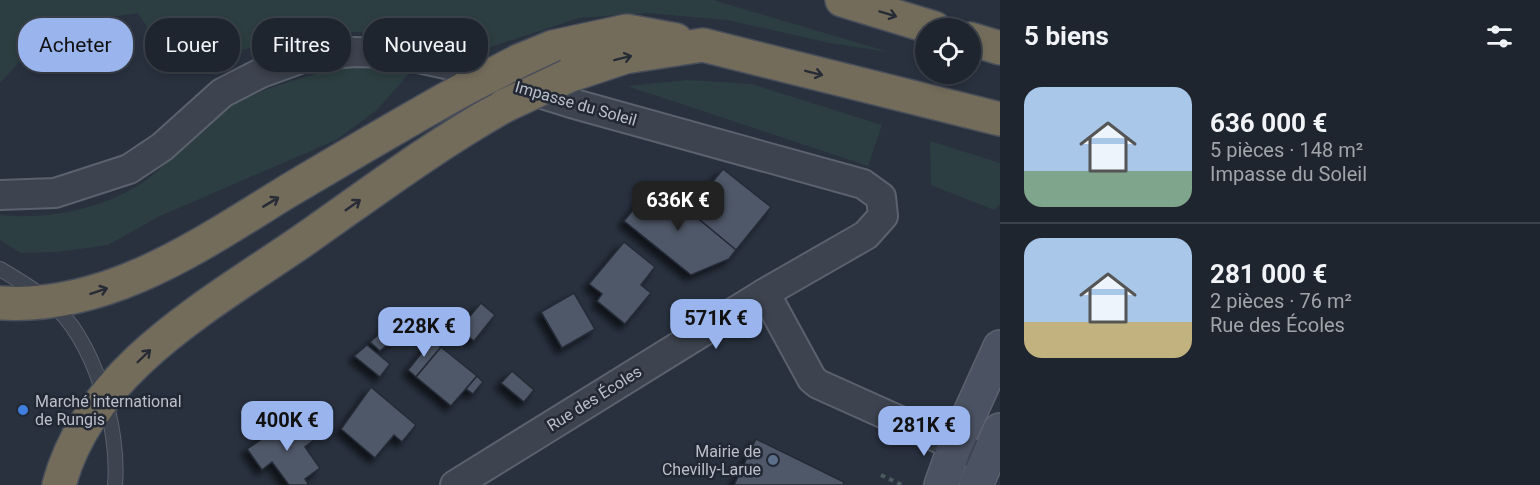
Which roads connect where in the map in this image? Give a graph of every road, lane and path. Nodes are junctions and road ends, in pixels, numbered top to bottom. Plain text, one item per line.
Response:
1 (842, 0) edge
2 (915, 22) edge
3 (981, 42) edge
4 (703, 45) junction
5 (1000, 48) edge
6 (1000, 119) edge
7 (863, 184) joint
8 (0, 195) edge
9 (0, 269) edge
10 (765, 293) junction
11 (0, 303) edge
12 (51, 303) junction
13 (1000, 347) edge
14 (104, 398) junction
15 (1000, 429) edge
16 (955, 446) junction
17 (981, 473) edge
18 (881, 475) dead end
19 (59, 485) edge
20 (115, 485) edge
21 (455, 485) edge
22 (902, 485) edge
23 (941, 485) edge

1 -> 2 highway
3 - 5 highway
4 -> 6 highway
12 -> 4 highway, bridge
14 -> 4 highway, bridge
7 - 8 street, Impasse du Soleil
7 - 10 street, Rue des Écoles
9 - 12 lane
10 - 16 street
10 - 21 street, Rue des Écoles
11 - 12 highway
12 - 14 lane
13 - 16 main road
14 - 19 highway
14 - 20 lane
15 - 17 main road
16 - 17 street
16 - 23 main road
18 - 22 path

